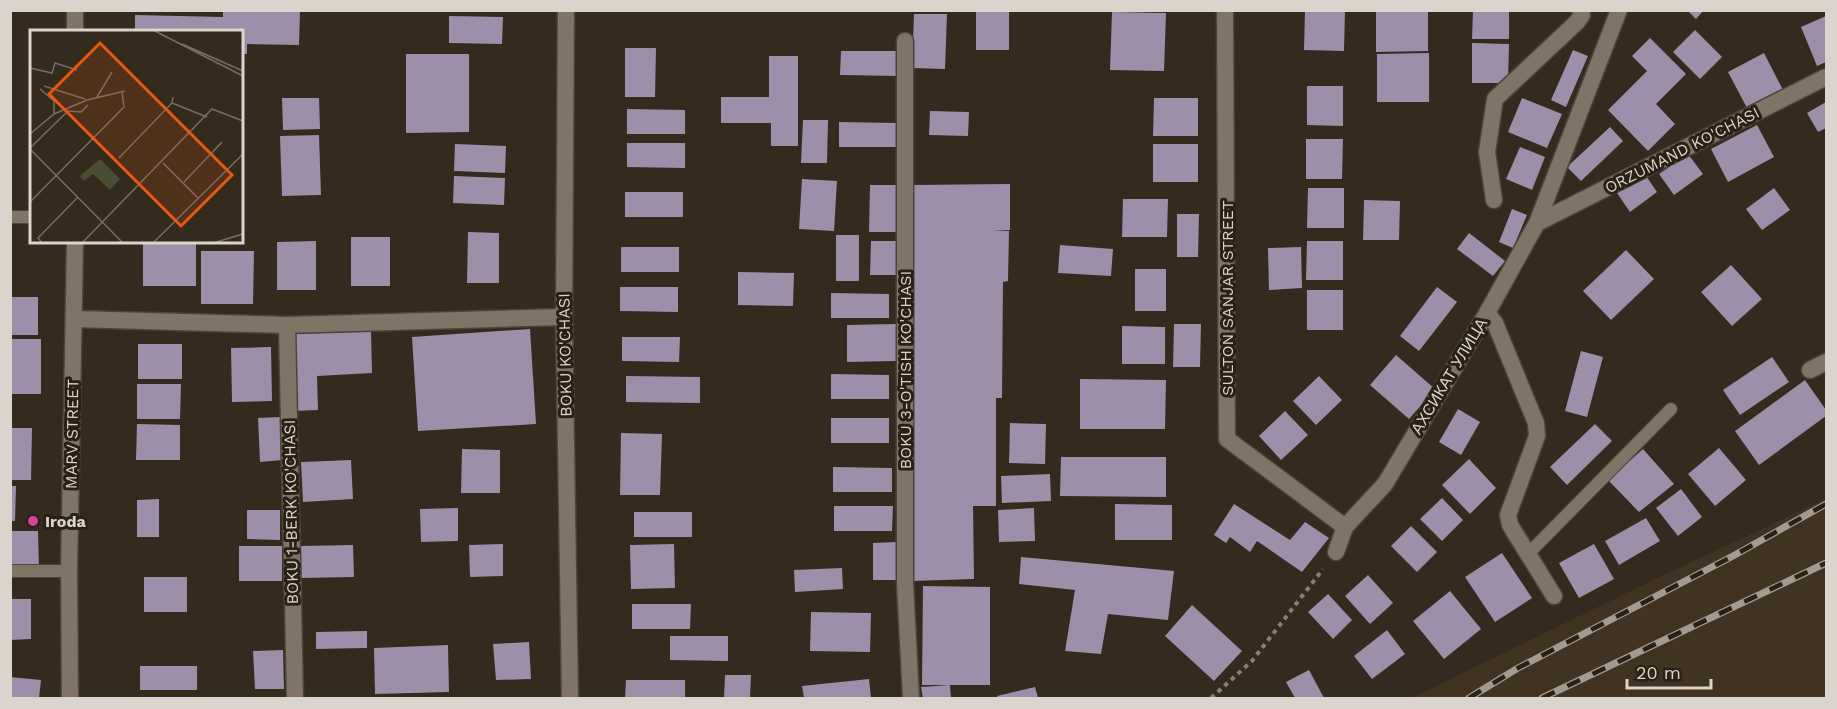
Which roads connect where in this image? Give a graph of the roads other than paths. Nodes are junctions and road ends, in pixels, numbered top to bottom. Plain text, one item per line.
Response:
1 (75, 10) edge
2 (566, 10) edge
3 (1225, 10) edge
4 (1580, 10) edge
5 (1619, 10) edge
6 (75, 30) edge
7 (905, 41) dead end
8 (1827, 76) edge
9 (1494, 200) dead end
10 (10, 217) edge
11 (30, 217) edge
12 (1537, 223) junction
13 (75, 243) edge
14 (1487, 313) junction
15 (564, 317) junction
16 (75, 319) junction
17 (286, 325) junction
18 (1827, 362) edge
19 (1810, 370) dead end
20 (1671, 409) dead end
21 (1345, 527) junction
22 (1336, 552) road end
23 (1528, 554) junction
24 (10, 571) edge
25 (69, 572) junction
26 (1554, 596) dead end
27 (70, 699) edge
28 (295, 699) edge
29 (570, 699) edge
30 (911, 699) edge

1 - 6 street
2 - 15 street, BOKU KO'CHASI
3 - 21 street, SULTON SANJAR STREET
4 - 9 street
5 - 12 street, АХСИКАТ УЛИЦА
7 - 30 street, BOKU 3-O'TISH KO'CHASI
8 - 12 street, ORZUMAND KO'CHASI
10 - 11 lane
12 - 14 street, АХСИКАТ УЛИЦА
13 - 16 street, MARV STREET
14 - 21 street, АХСИКАТ УЛИЦА
14 - 23 street
15 - 17 street
15 - 29 street, BOKU KO'CHASI
16 - 17 street
16 - 25 street, MARV STREET
17 - 28 street, BOKU 1-BERK KO'CHASI
18 - 19 street
20 - 23 lane
21 - 22 street, АХСИКАТ УЛИЦА
23 - 26 street
24 - 25 lane
25 - 27 street, MARV STREET

